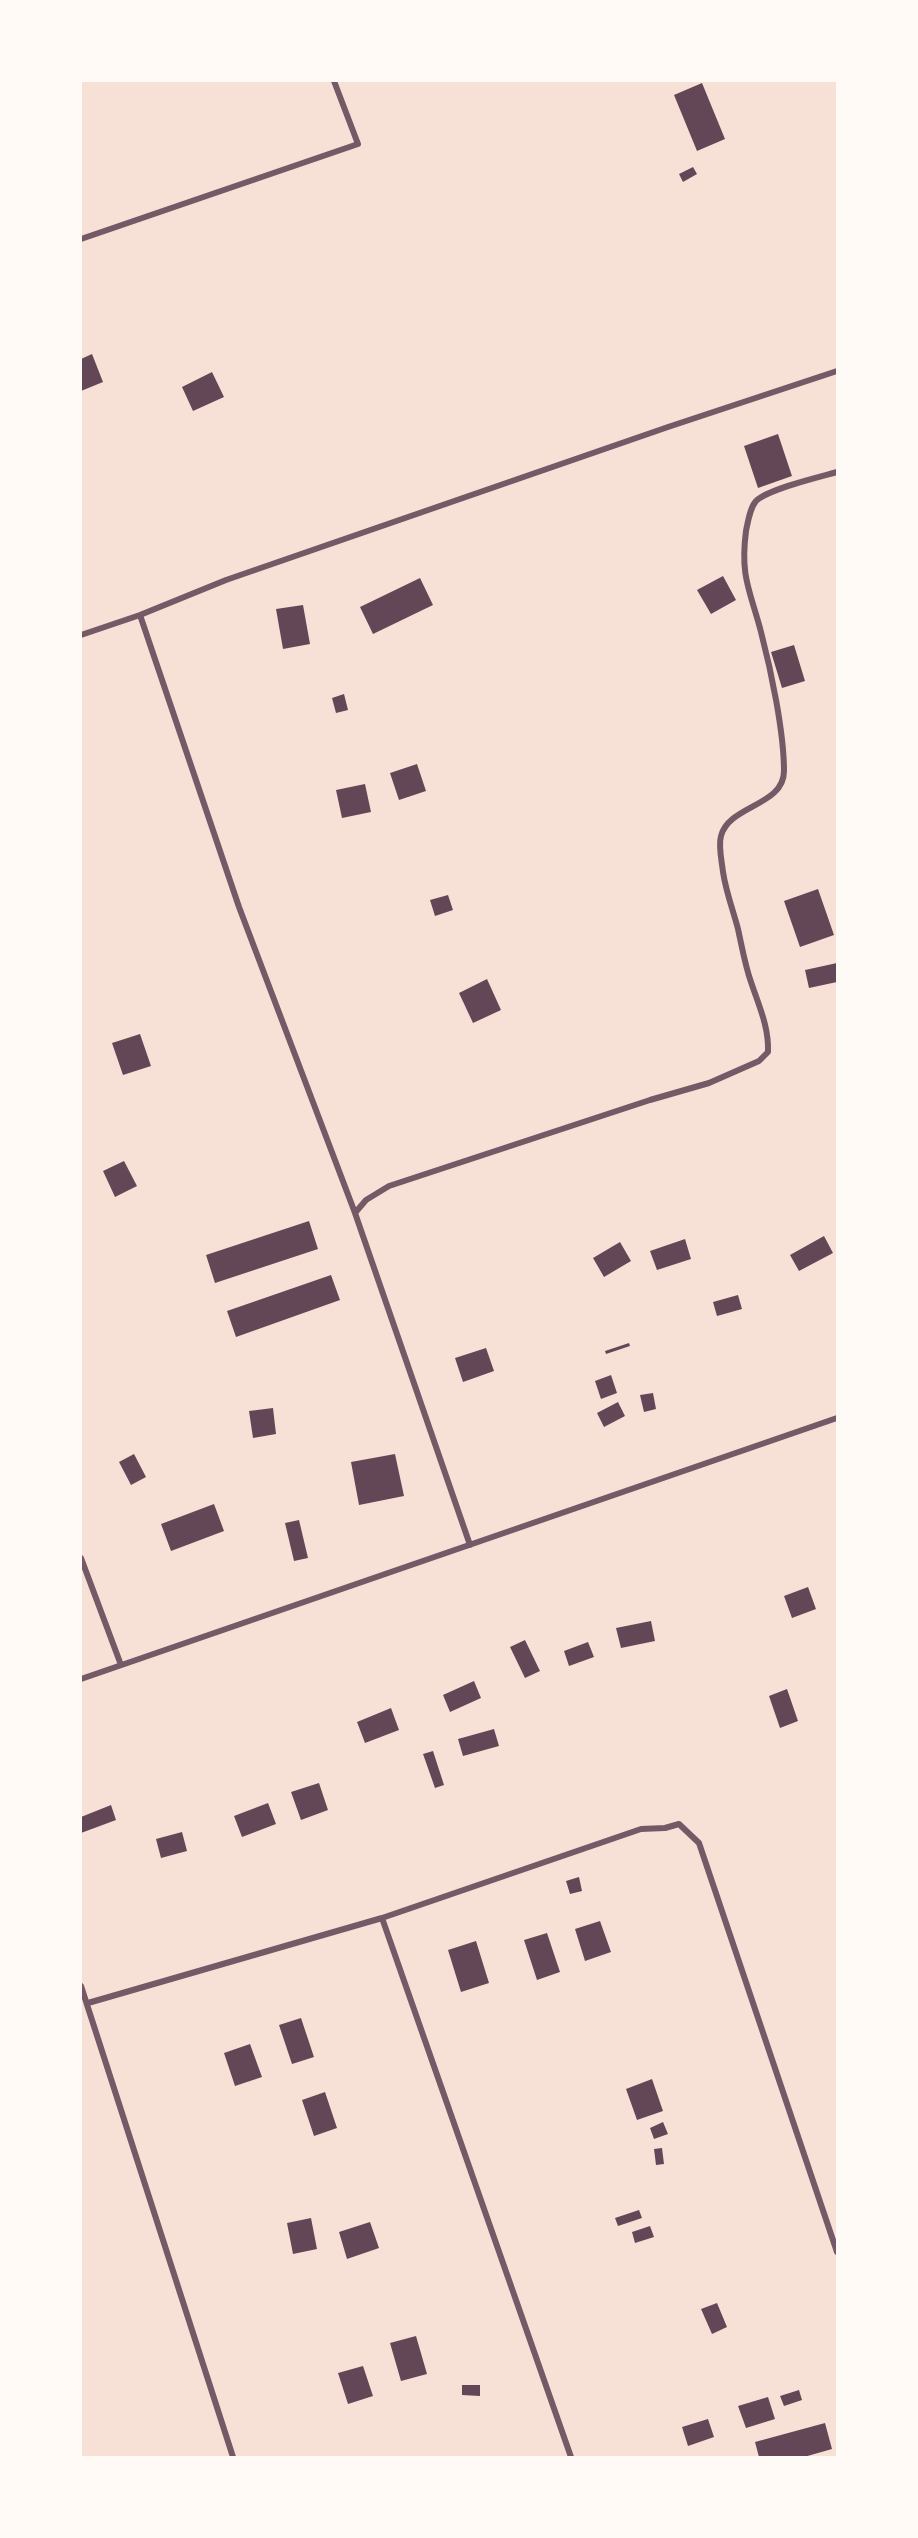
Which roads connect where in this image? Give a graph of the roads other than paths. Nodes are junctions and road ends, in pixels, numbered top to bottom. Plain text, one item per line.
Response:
1 (334, 81) edge
2 (81, 239) edge
3 (837, 371) edge
4 (837, 472) edge
5 (140, 615) junction
6 (81, 635) edge
7 (354, 1213) junction
8 (837, 1418) edge
9 (470, 1545) junction
10 (81, 1558) edge
11 (121, 1665) junction
12 (81, 1678) edge
13 (382, 1918) junction
14 (81, 1986) edge
15 (87, 2003) junction
16 (837, 2252) edge
17 (233, 2457) edge
18 (571, 2457) edge

1 - 2 street
3 - 5 street
4 - 7 street
5 - 6 street
5 - 7 street
7 - 9 street
8 - 9 street
9 - 11 street
10 - 11 street
11 - 12 street
13 - 15 street
13 - 16 street
13 - 18 street
14 - 15 street
15 - 17 street

